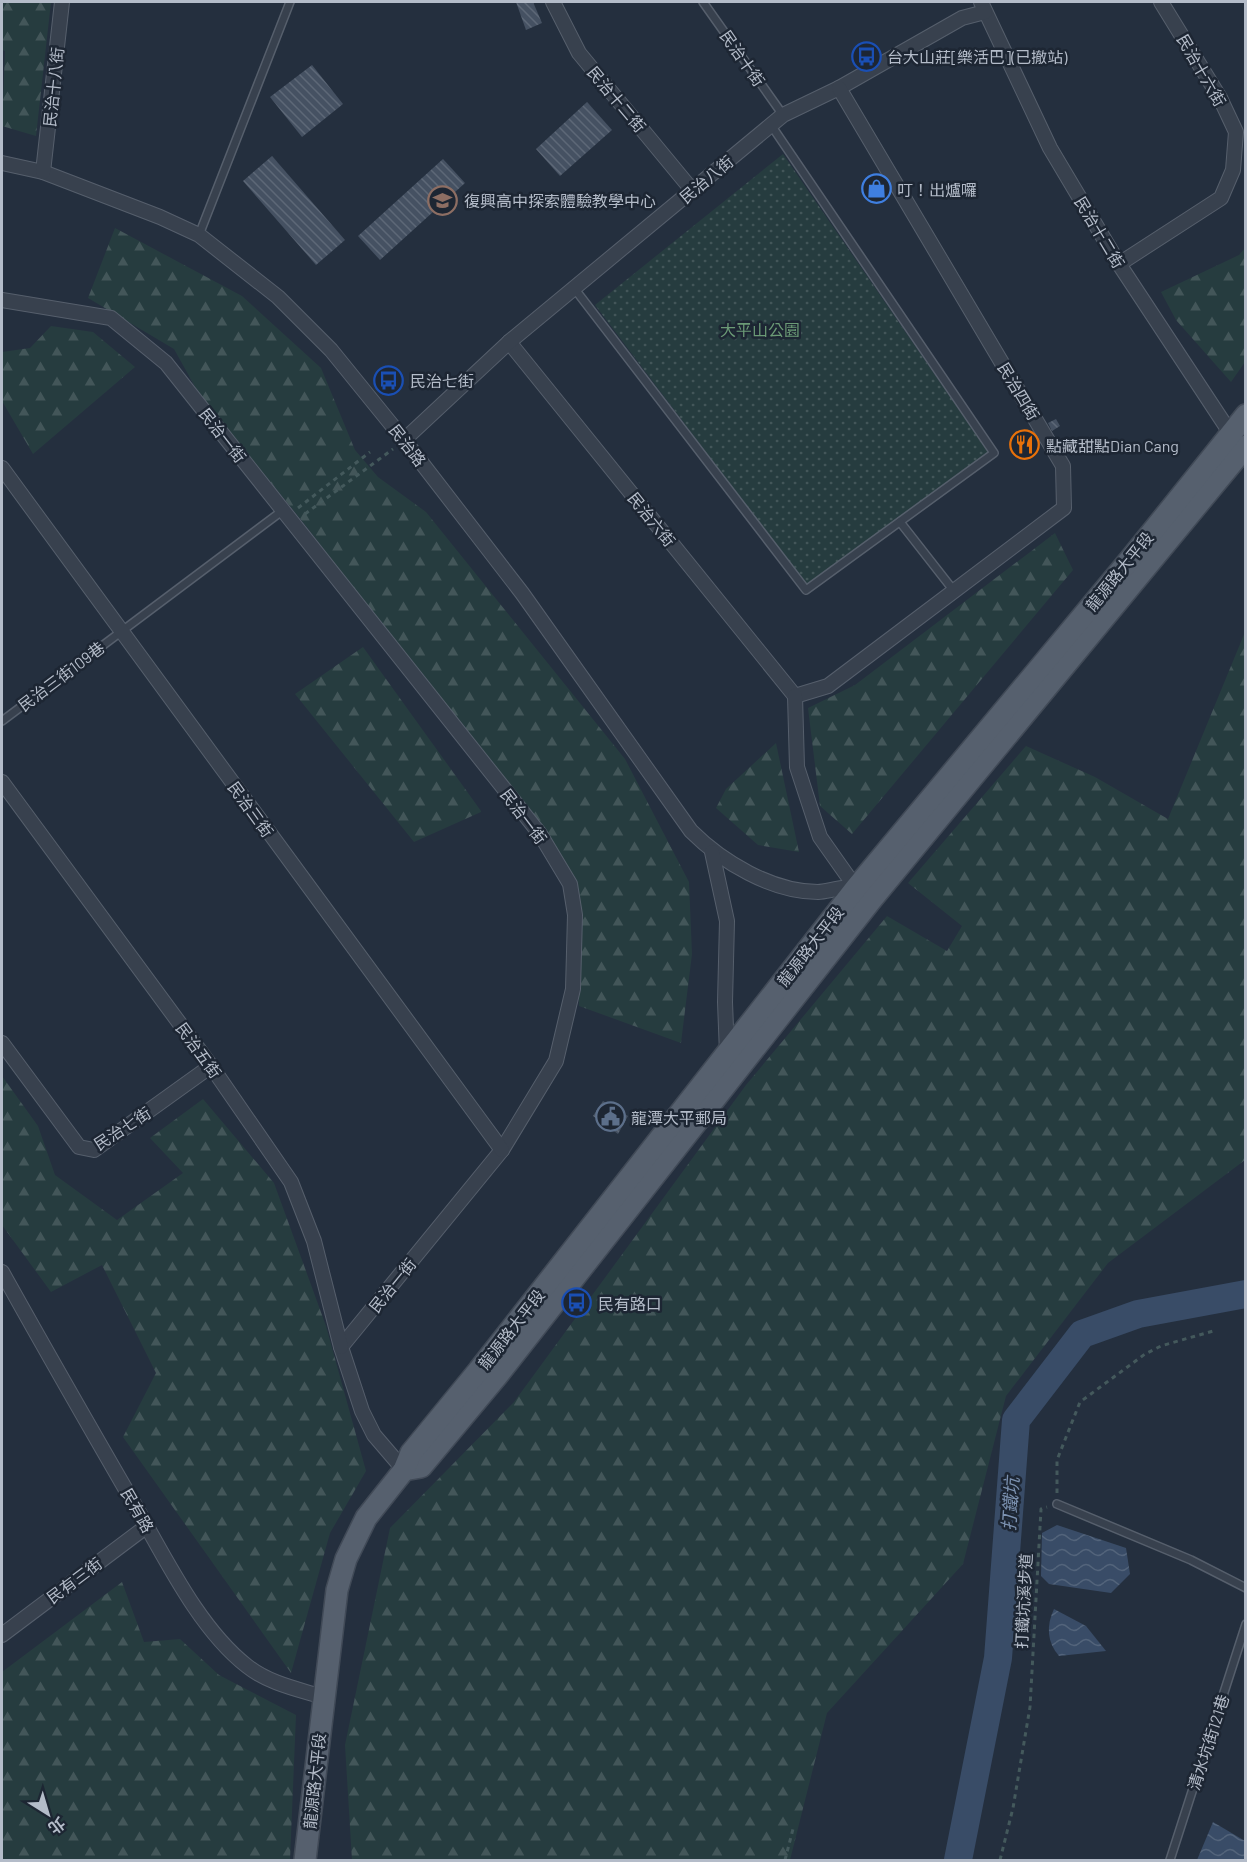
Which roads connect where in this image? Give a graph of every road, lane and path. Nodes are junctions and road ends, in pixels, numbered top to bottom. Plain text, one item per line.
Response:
1 (62, 2) edge
2 (290, 2) edge
3 (553, 2) edge
4 (703, 2) edge
5 (1161, 2) edge
6 (983, 7) edge
7 (840, 88) junction
8 (783, 115) junction
9 (771, 125) junction
10 (2, 163) edge
11 (43, 172) junction
12 (692, 190) junction
13 (199, 235) junction
14 (1119, 264) junction
15 (574, 288) junction
16 (2, 300) edge
17 (509, 342) junction
18 (1245, 415) edge
19 (404, 440) junction
20 (1239, 443) edge
21 (370, 452) dead end
22 (2, 468) edge
23 (298, 508) dead end
24 (282, 511) junction
25 (303, 515) dead end
26 (900, 522) junction
27 (954, 591) junction
28 (120, 632) junction
29 (795, 696) junction
30 (2, 721) edge
31 (2, 782) edge
32 (712, 852) junction
33 (864, 893) junction
34 (2, 1043) edge
35 (733, 1060) junction
36 (211, 1066) junction
37 (502, 1150) junction
38 (2, 1272) edge
39 (1213, 1331) dead end
40 (341, 1347) junction
41 (404, 1470) junction
42 (1057, 1504) junction
43 (147, 1526) junction
44 (1245, 1588) edge
45 (1245, 1624) edge
46 (2, 1635) edge
47 (323, 1697) junction
48 (793, 1829) dead end
49 (305, 1860) edge
50 (785, 1860) edge
51 (1000, 1860) edge
52 (1170, 1860) edge

1 - 11 street, 民治十八街
2 - 13 lane
3 - 12 street, 民治十二街
4 - 8 lane, 民治十街
5 - 14 street, 民治十六街
6 - 7 street, 民治八街
6 - 14 street, 民治十二街
7 - 8 street, 民治八街
7 - 27 street, 民治四街
8 - 9 street, 民治八街
9 - 12 street, 民治八街
9 - 26 lane
10 - 11 street, 民治路
11 - 13 street, 民治路
12 - 15 street, 民治八街
13 - 19 street, 民治路
14 - 20 street, 民治十二街
15 - 17 street, 民治八街
15 - 26 lane
16 - 24 street, 民治一街
17 - 19 street, 民治八街
17 - 29 street, 民治六街
18 - 20 main road, 龍源路大平段
19 - 25 path
19 - 32 street, 民治路
20 - 33 main road, 龍源路大平段
21 - 23 path
22 - 28 street, 民治三街
24 - 28 lane, 民治三街109巷
24 - 37 street, 民治一街
26 - 27 lane
27 - 29 street, 民治四街
28 - 30 lane, 民治三街109巷
28 - 37 street, 民治三街
29 - 33 street
31 - 36 street, 民治五街
32 - 33 street
32 - 35 street
33 - 35 main road, 龍源路大平段
34 - 36 street, 民治七街
35 - 41 main road, 龍源路大平段
36 - 40 street, 民治五街
37 - 40 street, 民治一街
38 - 43 street, 民有路
39 - 42 path
40 - 41 street
41 - 47 main road, 龍源路大平段
42 - 44 lane
42 - 51 path, 打鐵坑溪步道
43 - 46 street, 民有三街
43 - 47 street, 民有路
45 - 52 lane, 清水坑街121巷
47 - 49 main road, 龍源路大平段
48 - 50 path

